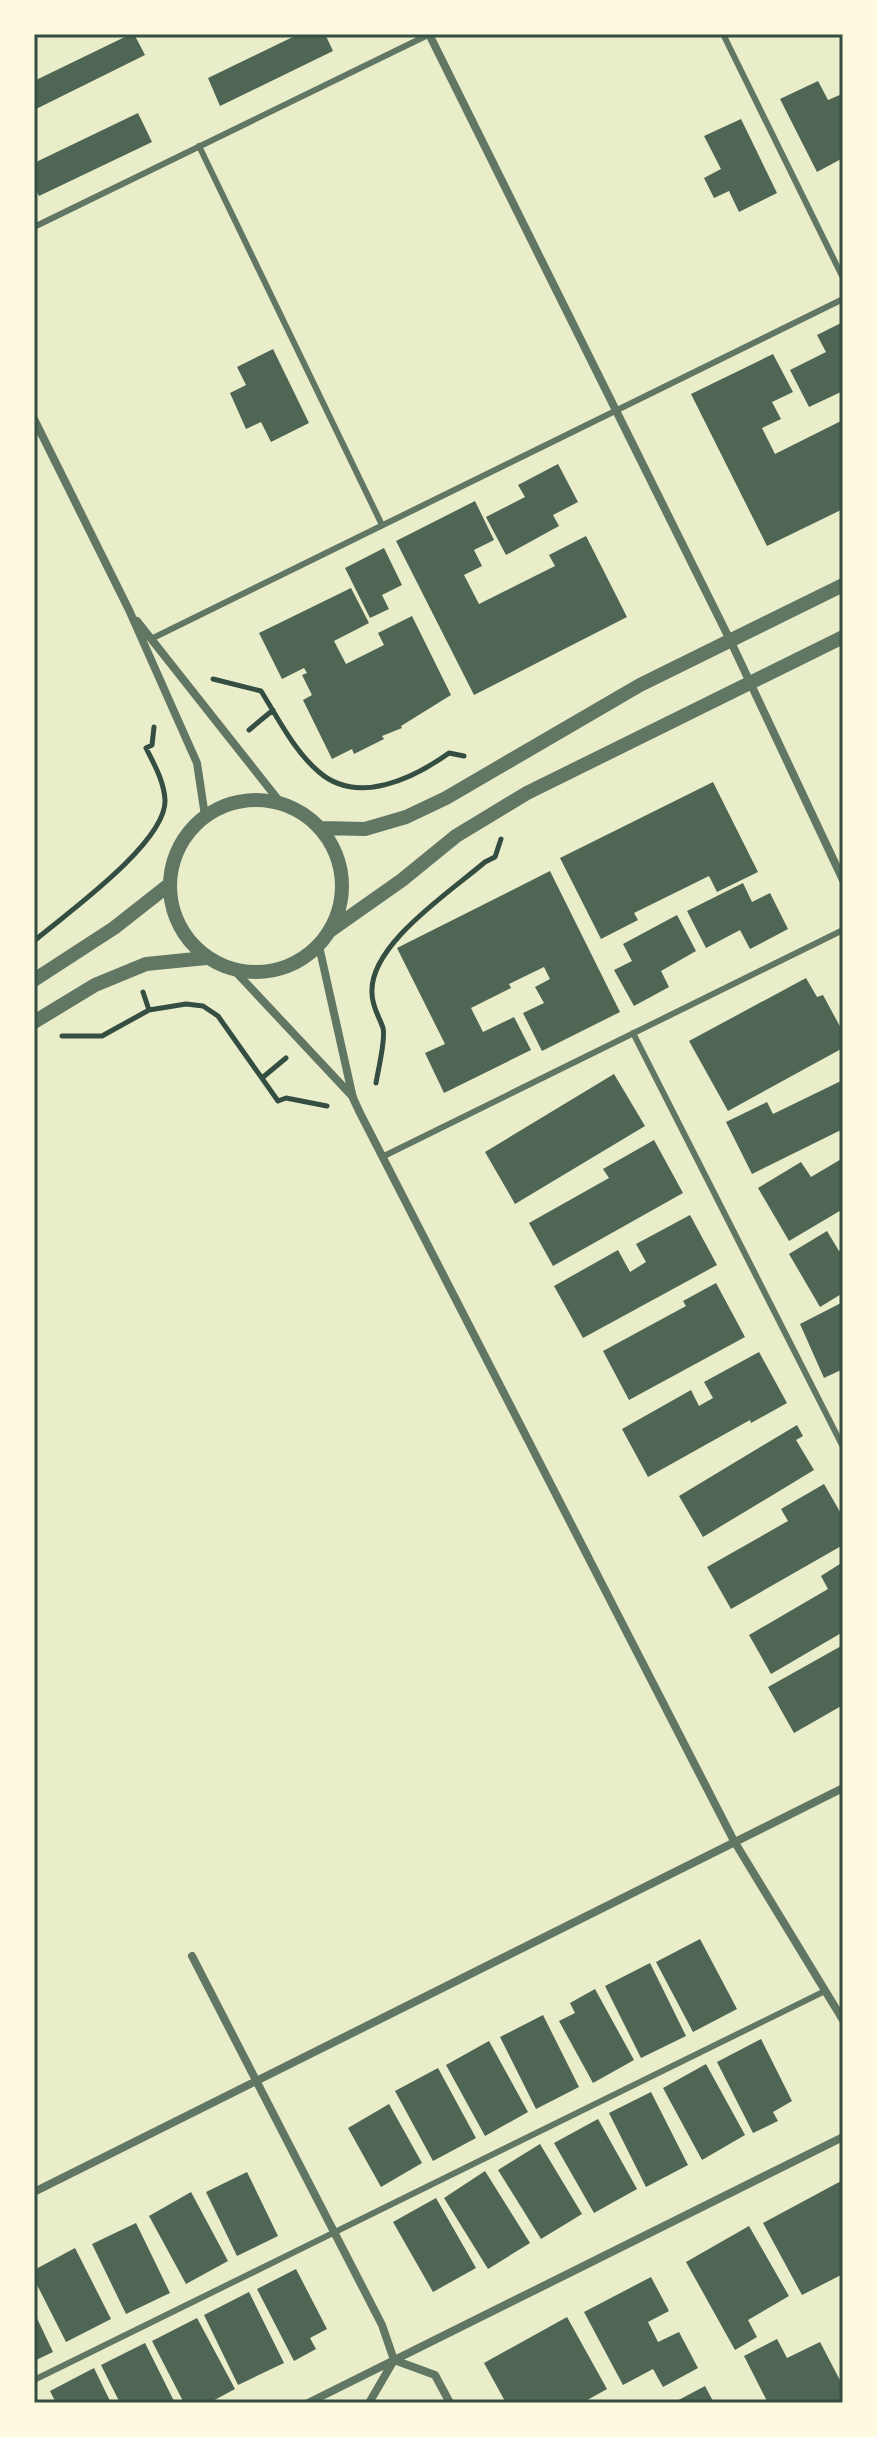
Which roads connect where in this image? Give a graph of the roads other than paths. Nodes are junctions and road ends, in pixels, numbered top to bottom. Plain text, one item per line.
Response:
1 (430, 34) edge
2 (723, 34) edge
3 (199, 146) junction
4 (34, 227) edge
5 (843, 278) edge
6 (843, 299) edge
7 (616, 411) junction
8 (34, 419) edge
9 (382, 525) junction
10 (843, 585) edge
11 (129, 610) junction
12 (843, 637) edge
13 (151, 639) junction
14 (731, 642) junction
15 (749, 683) junction
16 (280, 802) junction
17 (205, 816) junction
18 (321, 828) junction
19 (843, 880) edge
20 (170, 884) junction
21 (331, 930) junction
22 (843, 930) edge
23 (319, 946) junction
24 (206, 958) junction
25 (234, 970) junction
26 (34, 980) edge
27 (34, 1022) edge
28 (633, 1033) junction
29 (353, 1098) junction
30 (382, 1157) junction
31 (843, 1447) edge
32 (843, 1788) edge
33 (734, 1841) junction
34 (192, 1956) dead end
35 (825, 1991) junction
36 (843, 2020) edge
37 (256, 2080) junction
38 (843, 2137) edge
39 (34, 2192) edge
40 (334, 2232) junction
41 (394, 2360) junction
42 (34, 2380) edge
43 (308, 2403) edge
44 (369, 2403) edge
45 (450, 2403) edge

1 - 3 lane
1 - 7 street
2 - 5 lane
3 - 4 lane
3 - 9 lane
6 - 7 lane
7 - 9 lane
7 - 14 street
8 - 11 street
9 - 13 lane
10 - 14 street
11 - 13 street
11 - 17 street
12 - 15 street
13 - 16 street
14 - 15 street
14 - 18 street
15 - 19 street
15 - 21 street
16 - 17 street
16 - 18 street
17 - 20 street
18 - 21 street
20 - 24 street
20 - 26 street
21 - 23 street
22 - 28 lane
23 - 25 street
23 - 29 street
24 - 25 street
24 - 27 street
25 - 29 street
28 - 30 lane
28 - 31 lane
29 - 30 street
30 - 33 street
32 - 33 street
33 - 35 street
33 - 37 street
34 - 37 street
35 - 36 street
35 - 40 lane
37 - 39 street
37 - 40 street
38 - 41 street
40 - 41 street
40 - 42 lane
41 - 43 street
41 - 44 street
41 - 45 street

